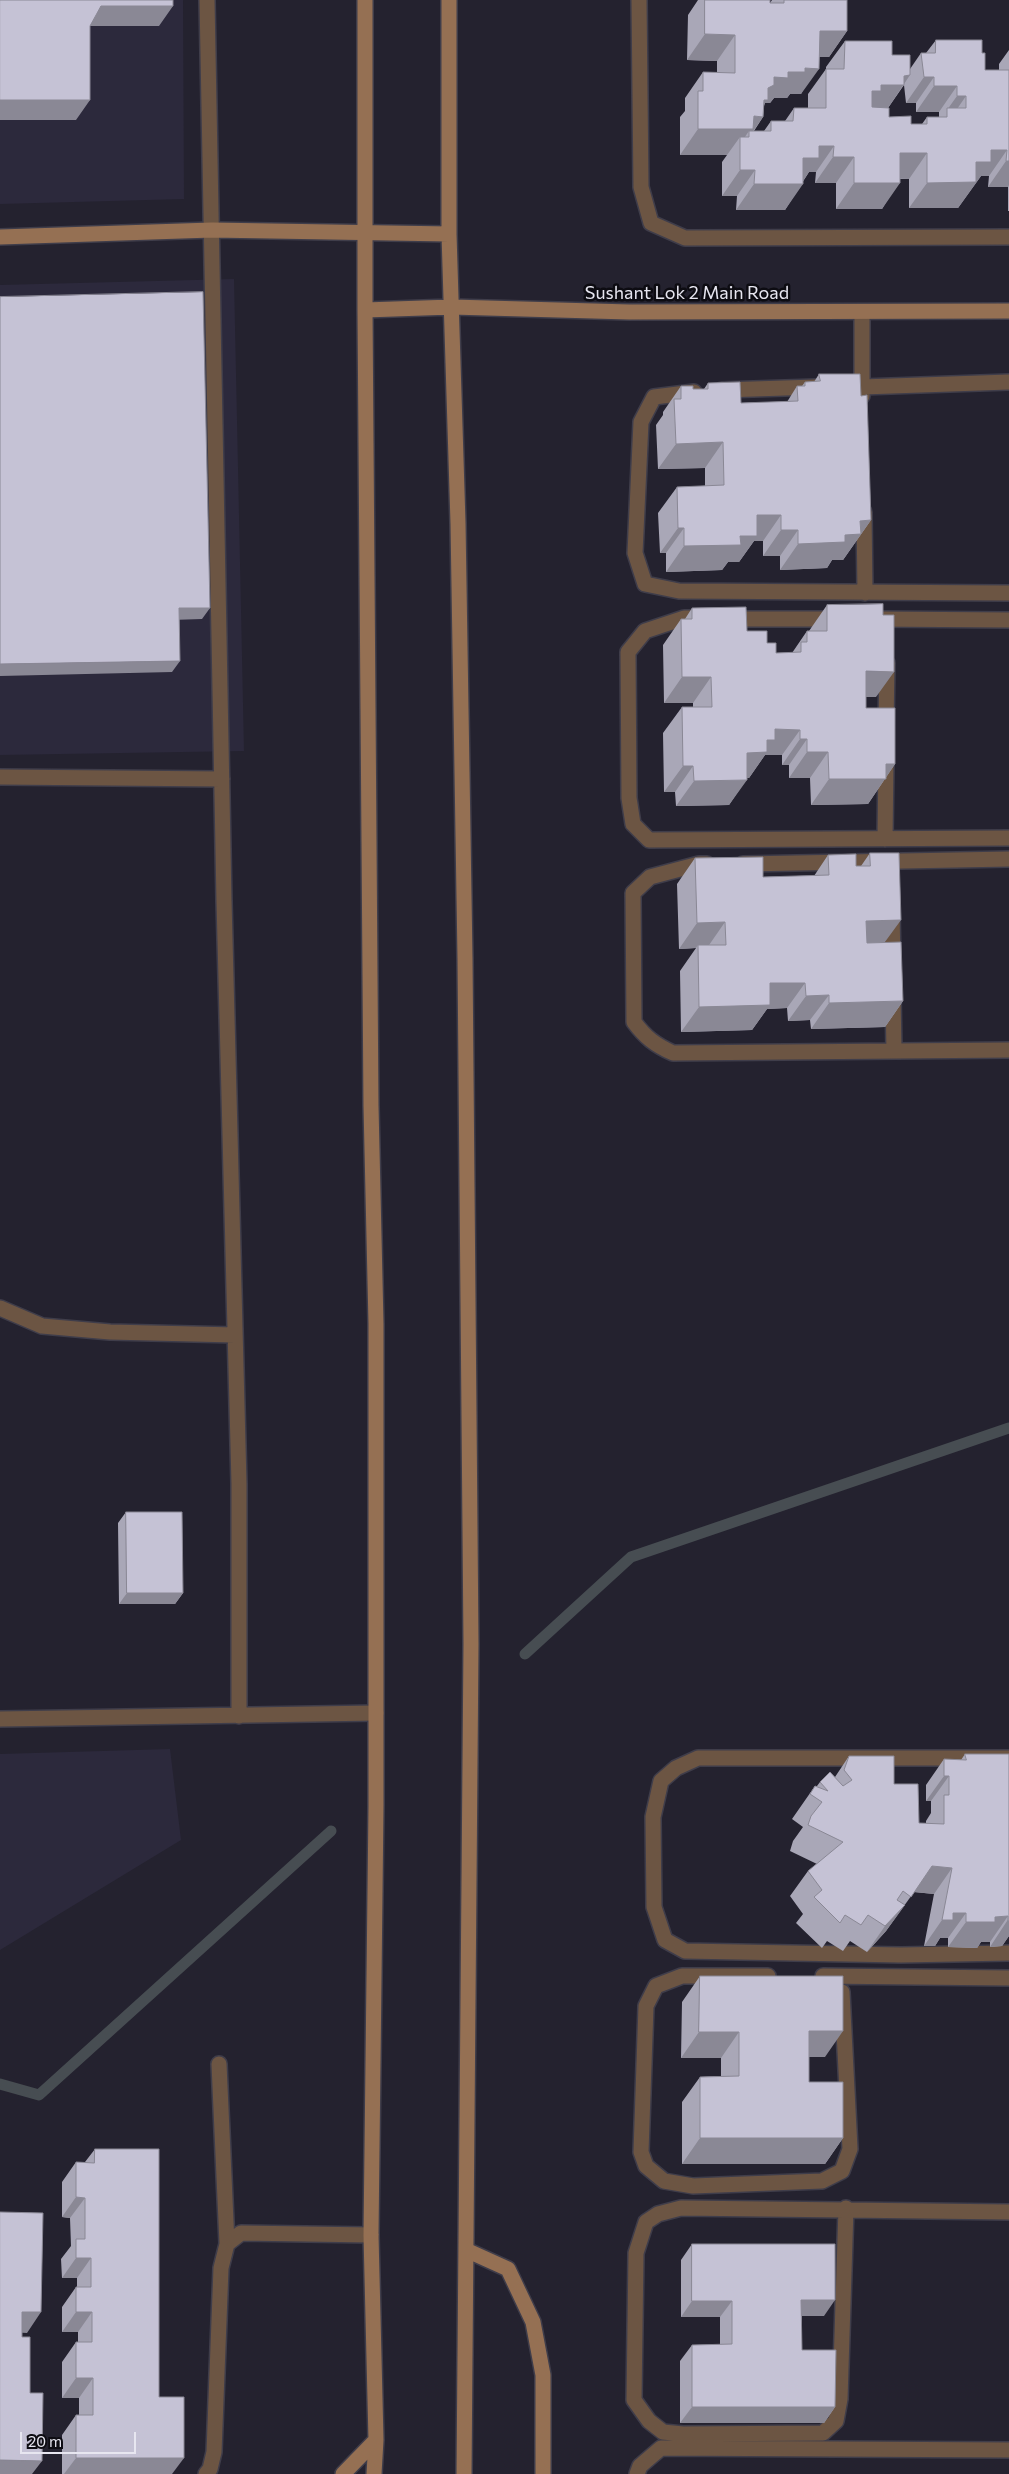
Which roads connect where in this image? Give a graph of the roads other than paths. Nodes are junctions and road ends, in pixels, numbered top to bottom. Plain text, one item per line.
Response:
1 (207, 0) edge
2 (365, 0) edge
3 (449, 0) edge
4 (639, 0) edge
5 (212, 230) junction
6 (366, 234) junction
7 (449, 234) junction
8 (0, 237) edge
9 (1009, 237) edge
10 (452, 307) junction
11 (365, 310) junction
12 (1009, 311) edge
13 (862, 312) junction
14 (1009, 382) edge
15 (862, 387) junction
16 (862, 407) edge
17 (864, 495) edge
18 (866, 593) junction
19 (1009, 593) edge
20 (887, 619) junction
21 (1009, 620) edge
22 (0, 777) edge
23 (222, 779) junction
24 (1009, 838) edge
25 (885, 839) junction
26 (1009, 859) edge
27 (891, 861) junction
28 (892, 880) edge
29 (892, 899) edge
30 (1009, 1050) edge
31 (894, 1051) junction
32 (0, 1308) edge
33 (235, 1335) junction
34 (376, 1713) junction
35 (239, 1716) junction
36 (0, 1719) edge
37 (1009, 1758) edge
38 (1009, 1953) edge
39 (782, 1976) edge
40 (812, 1976) edge
41 (842, 1976) junction
42 (1009, 1978) edge
43 (219, 2064) dead end
44 (846, 2208) junction
45 (1009, 2212) edge
46 (371, 2235) junction
47 (227, 2244) junction
48 (466, 2250) junction
49 (376, 2440) junction
50 (1009, 2450) edge
51 (206, 2474) edge
52 (344, 2474) edge
53 (374, 2474) edge
54 (464, 2474) edge
55 (543, 2474) edge
56 (637, 2474) edge

1 - 5 street
2 - 6 main road
3 - 7 main road
4 - 9 street
5 - 6 main road
5 - 8 main road
5 - 23 street
6 - 7 main road
6 - 11 main road
7 - 10 main road
10 - 11 main road, Sushant Lok 2 Main Road
10 - 13 main road, Sushant Lok 2 Main Road
10 - 48 main road
11 - 34 main road
12 - 13 main road, Sushant Lok 2 Main Road
13 - 15 street
14 - 15 street
15 - 16 street
15 - 18 street
17 - 18 street
18 - 19 street
20 - 21 street
20 - 25 street
20 - 25 street
22 - 23 street
23 - 33 street
24 - 25 street
26 - 27 street
27 - 28 street
27 - 31 street
29 - 31 street
30 - 31 street
32 - 33 street
33 - 35 street
34 - 35 street
34 - 46 main road
35 - 36 street
37 - 38 street
39 - 41 street
40 - 41 street
41 - 42 street
43 - 47 street
44 - 44 street
44 - 45 street
46 - 47 street
46 - 49 main road
47 - 51 street
48 - 54 main road
48 - 55 main road
49 - 52 main road
49 - 53 main road
50 - 56 street

